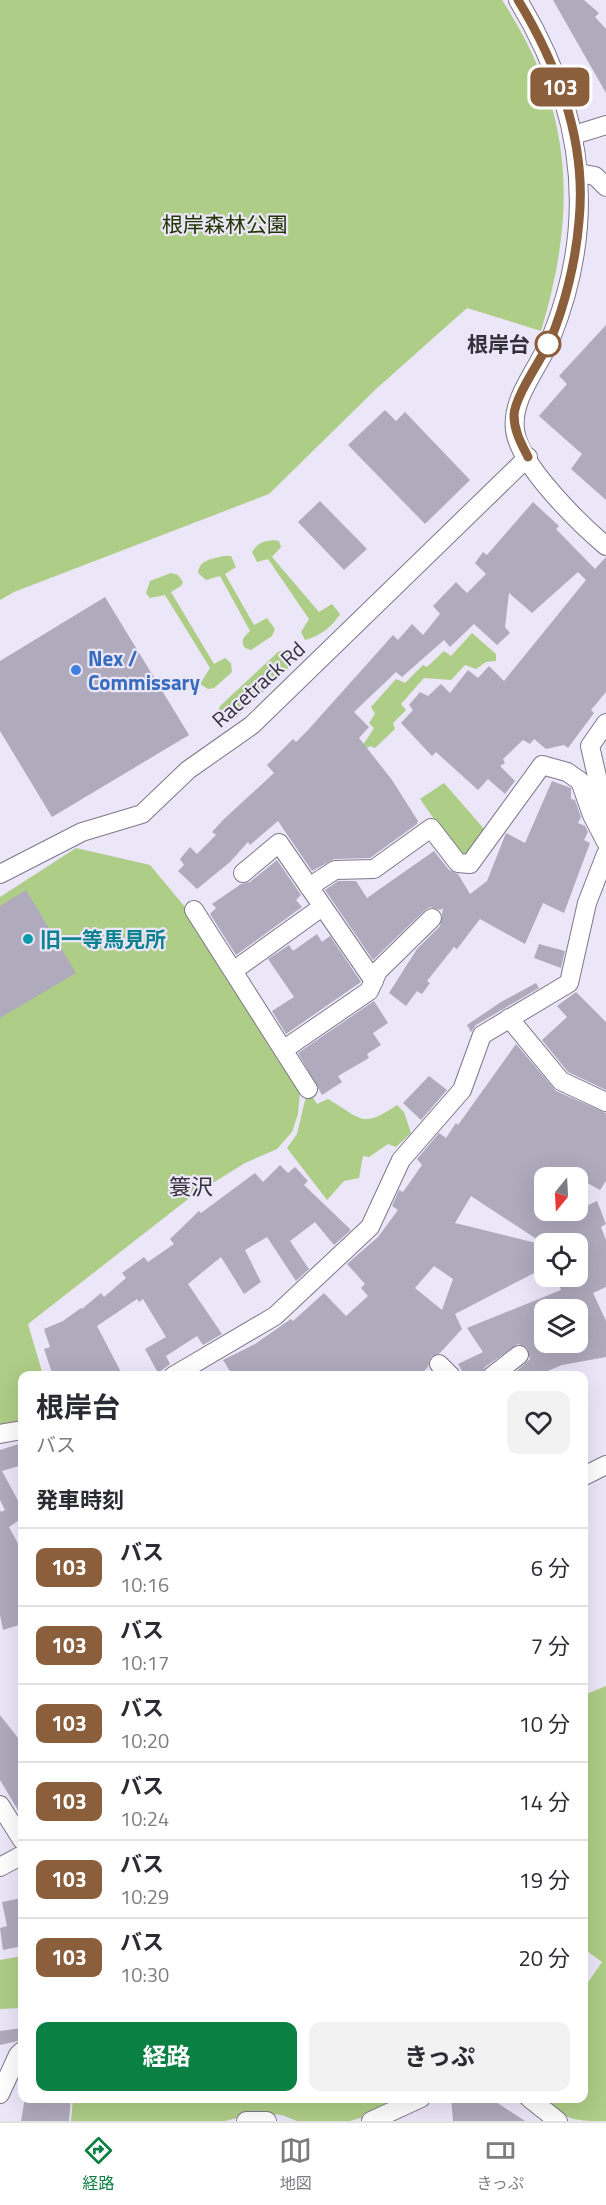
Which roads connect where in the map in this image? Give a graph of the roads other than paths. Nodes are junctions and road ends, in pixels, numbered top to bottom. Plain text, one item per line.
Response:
1 (518, 0) edge
2 (606, 125) edge
3 (574, 135) junction
4 (579, 173) junction
5 (606, 187) edge
6 (528, 457) junction
7 (606, 546) edge
8 (606, 723) edge
9 (606, 816) edge
10 (606, 842) edge
11 (606, 854) edge
12 (243, 873) dead end
13 (0, 874) edge
14 (309, 887) junction
15 (322, 906) junction
16 (194, 910) dead end
17 (432, 918) dead end
18 (233, 971) junction
19 (374, 981) junction
20 (509, 1018) junction
21 (283, 1050) junction
22 (308, 1089) dead end
23 (606, 1102) edge
24 (519, 1355) dead end
25 (181, 1371) edge
26 (498, 1371) edge
27 (18, 1431) edge
28 (0, 1434) edge
29 (606, 1465) edge
30 (588, 1474) edge
31 (0, 1805) edge
32 (18, 1834) edge
33 (18, 1857) edge
34 (0, 1867) edge
35 (18, 2055) edge
36 (0, 2094) edge
37 (410, 2103) edge
38 (535, 2103) edge
39 (246, 2121) edge
40 (267, 2121) edge
41 (371, 2121) edge
42 (558, 2121) edge

1 - 3 street
2 - 3 street
3 - 4 street
4 - 5 street
4 - 6 street
6 - 7 street
6 - 13 street, Racetrack Rd
8 - 9 street
10 - 14 street
11 - 20 street
12 - 14 street
14 - 15 street
15 - 18 street
15 - 19 street
16 - 18 street
17 - 19 street
18 - 21 street
19 - 21 street
20 - 23 street
20 - 25 street
21 - 22 street
24 - 26 street
27 - 28 street
29 - 30 street
31 - 32 street
33 - 34 street
35 - 36 street
37 - 41 street
38 - 42 street
39 - 40 street

